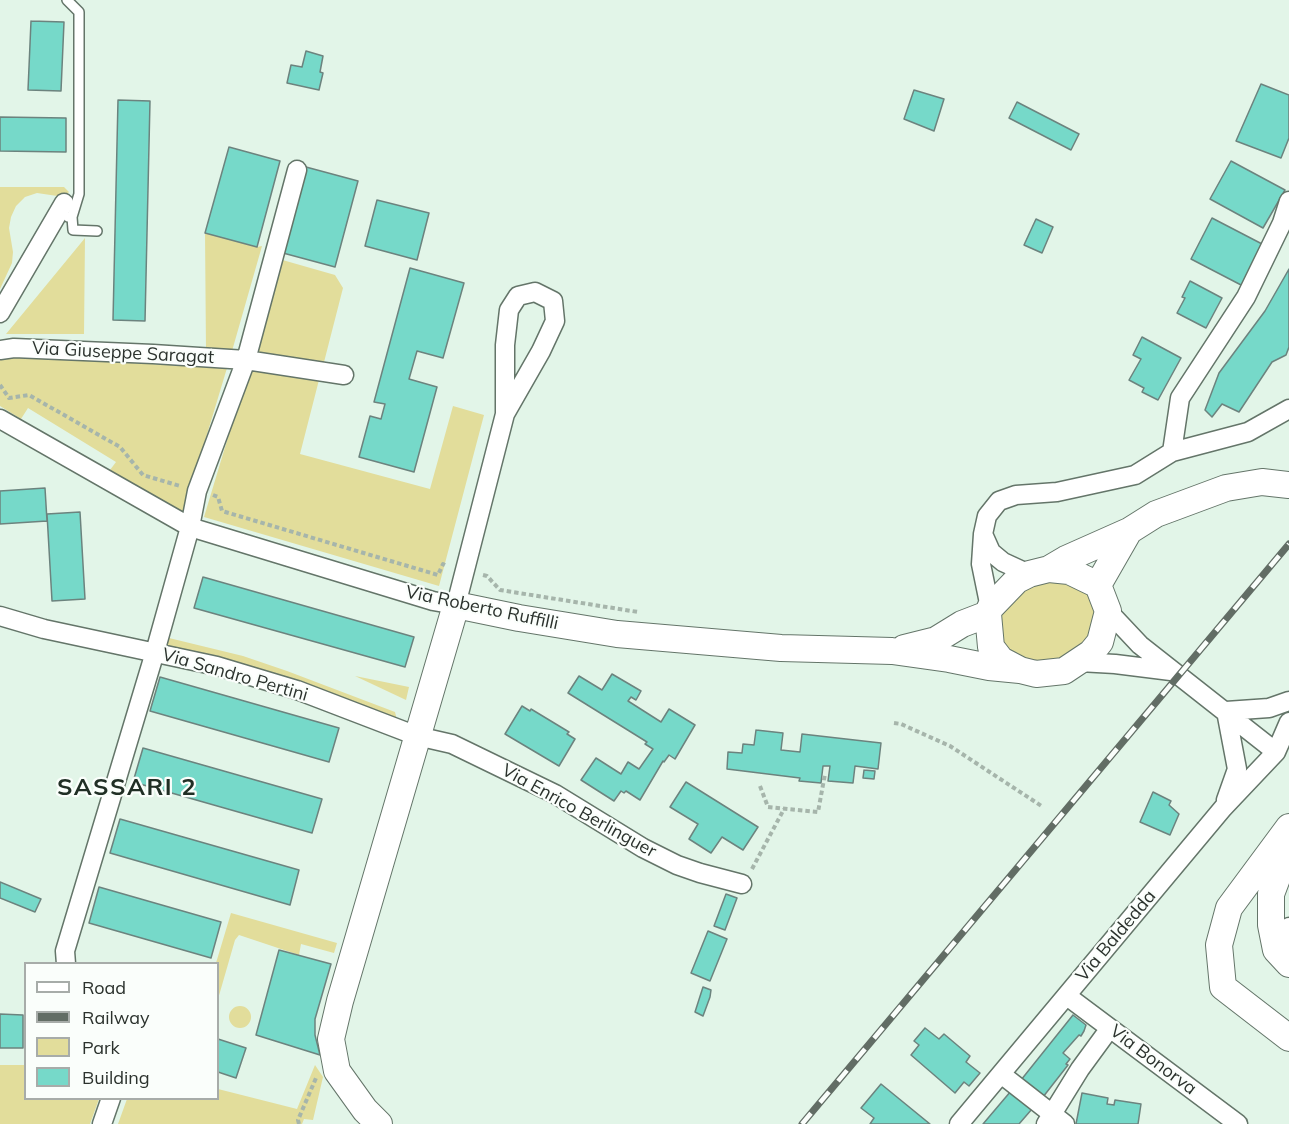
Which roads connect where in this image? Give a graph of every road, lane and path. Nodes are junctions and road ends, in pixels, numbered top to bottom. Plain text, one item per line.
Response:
1 (67, 0) edge
2 (297, 170) dead end
3 (1289, 201) edge
4 (64, 212) junction
5 (97, 231) dead end
6 (0, 312) edge
7 (0, 350) edge
8 (246, 360) junction
9 (344, 375) dead end
10 (0, 385) edge
11 (1289, 409) edge
12 (505, 414) junction
13 (0, 419) edge
14 (1172, 452) junction
15 (1289, 485) edge
16 (197, 491) junction
17 (190, 527) junction
18 (1129, 531) junction
19 (984, 534) junction
20 (456, 569) junction
21 (1039, 572) junction
22 (1098, 585) junction
23 (448, 603) junction
24 (989, 611) junction
25 (1108, 611) junction
26 (640, 612) dead end
27 (0, 616) edge
28 (892, 651) junction
29 (155, 652) junction
30 (1080, 662) junction
31 (1020, 670) junction
32 (1173, 672) junction
33 (1289, 701) edge
34 (1226, 711) junction
35 (1289, 722) edge
36 (894, 723) dead end
37 (417, 736) junction
38 (1276, 752) junction
39 (825, 774) dead end
40 (760, 786) dead end
41 (1043, 807) dead end
42 (1223, 808) junction
43 (784, 809) junction
44 (1289, 827) edge
45 (1289, 860) edge
46 (741, 884) joint
47 (1289, 927) edge
48 (1282, 957) edge
49 (66, 962) edge
50 (1067, 996) junction
51 (1110, 1028) junction
52 (1289, 1038) edge
53 (320, 1069) dead end
54 (1001, 1074) junction
55 (110, 1100) edge
56 (1054, 1120) edge
57 (102, 1124) edge
58 (299, 1124) edge
59 (379, 1124) edge
60 (959, 1124) edge
61 (1238, 1124) edge

1 - 4 lane
2 - 8 street
3 - 14 street
4 - 5 lane
4 - 6 street
7 - 8 street, Via Giuseppe Saragat
8 - 9 street, Via Giuseppe Saragat
8 - 16 street
10 - 16 path
11 - 14 street
12 - 12 street
12 - 20 street
13 - 17 street, Via Roberto Ruffilli
14 - 19 street
15 - 18 street
16 - 17 street
16 - 20 path
17 - 23 street, Via Roberto Ruffilli
17 - 29 street
18 - 21 street
18 - 22 street
19 - 21 street
19 - 24 street
20 - 23 street
20 - 23 path
20 - 26 path
21 - 22 street
21 - 24 street
22 - 25 street
23 - 28 street, Via Roberto Ruffilli
23 - 37 street
24 - 28 street, Via Roberto Ruffilli
24 - 31 street
25 - 30 street
25 - 32 street
27 - 29 street
28 - 31 street, Via Roberto Ruffilli
29 - 37 street, Via Sandro Pertini
29 - 49 street, Via Sandro Pertini
30 - 31 street
30 - 32 street
32 - 34 street
33 - 34 street
34 - 38 street
34 - 42 street
35 - 38 street, Via Baldedda
36 - 41 path
37 - 46 street, Via Enrico Berlinguer
37 - 59 street
38 - 42 street, Via Baldedda
39 - 43 path
40 - 43 path
42 - 50 street, Via Baldedda
43 - 46 path
44 - 52 street
45 - 48 street
47 - 48 street
50 - 51 street, Via Bonorva
50 - 54 street, Via Baldedda
51 - 56 street
51 - 61 street, Via Bonorva
53 - 58 path
54 - 56 street
54 - 60 street, Via Baldedda
55 - 57 street

